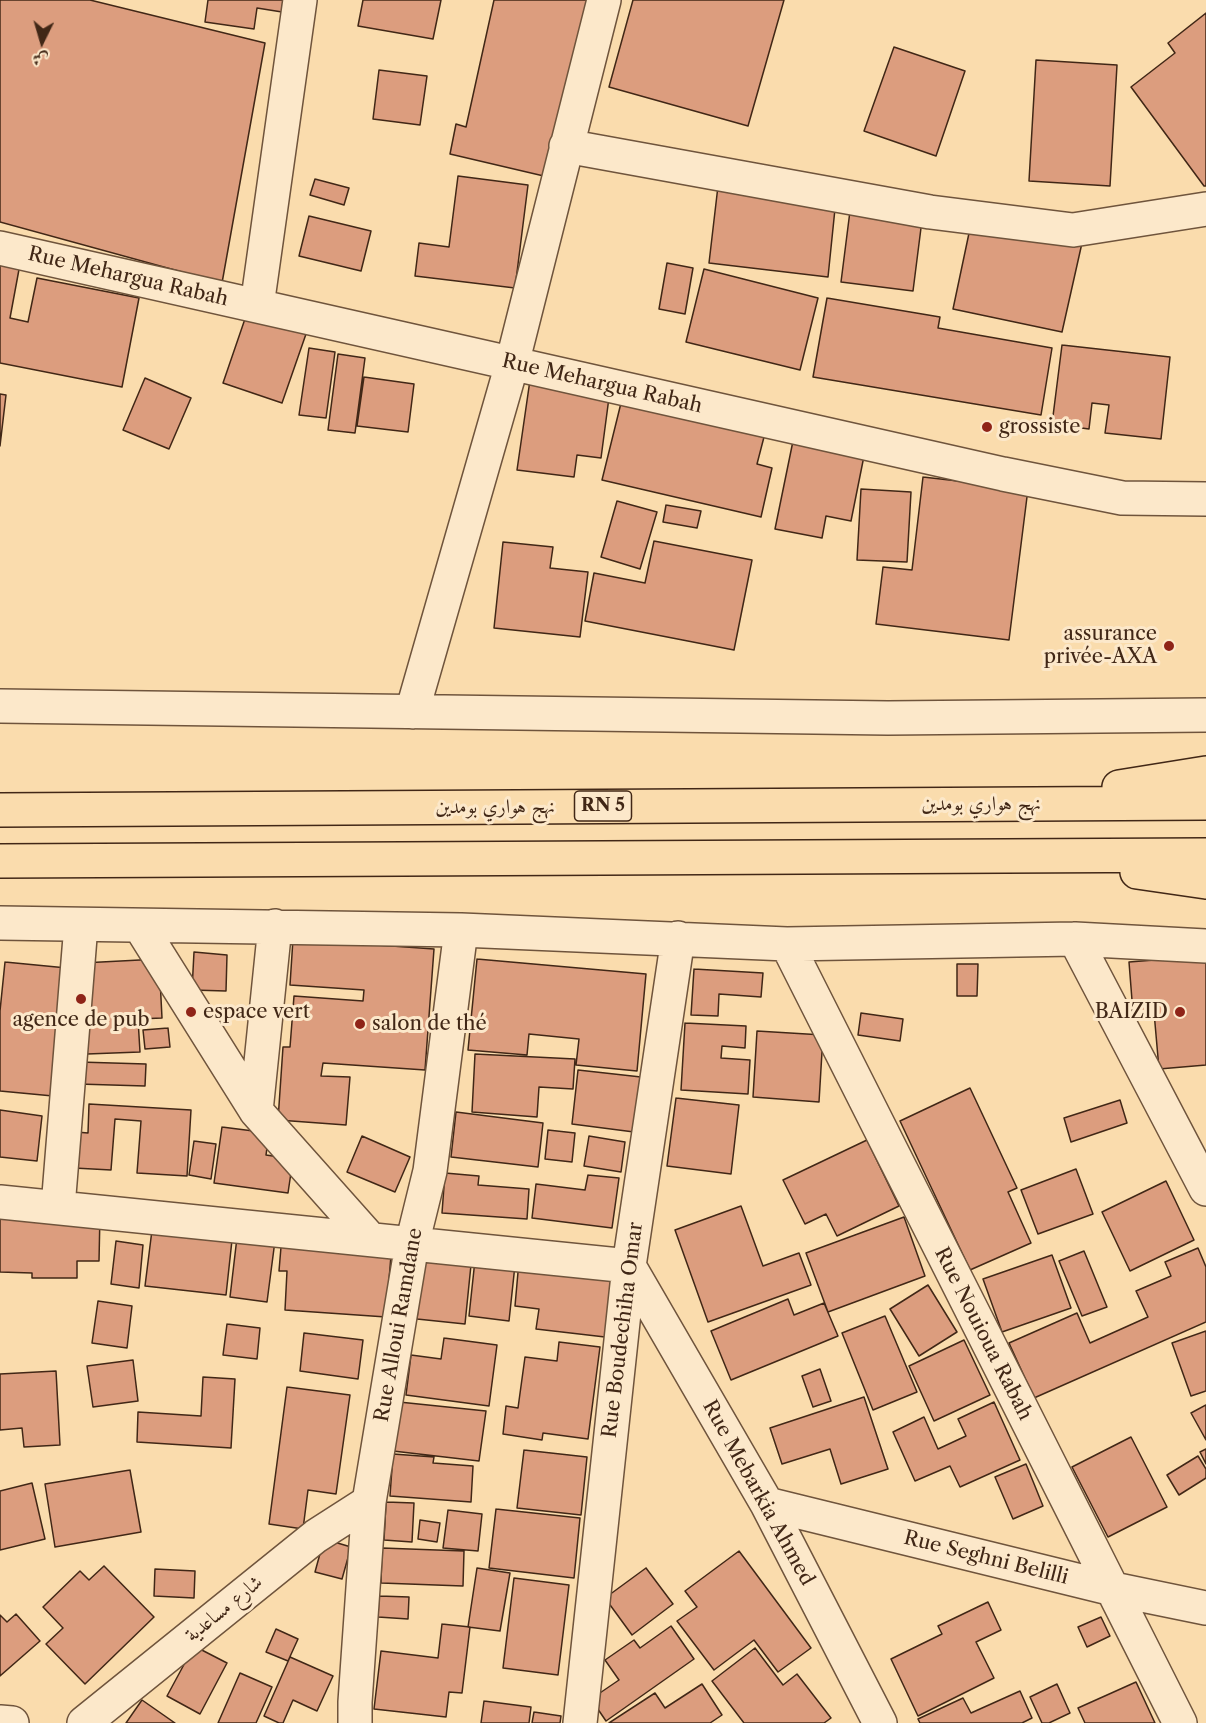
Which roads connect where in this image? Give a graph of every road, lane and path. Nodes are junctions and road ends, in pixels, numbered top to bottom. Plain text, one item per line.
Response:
1 (300, 0) edge
2 (604, 0) edge
3 (566, 146) junction
4 (1206, 209) edge
5 (0, 248) edge
6 (257, 306) junction
7 (512, 364) junction
8 (1206, 499) edge
9 (0, 706) edge
10 (412, 712) junction
11 (1206, 715) edge
12 (1206, 773) edge
13 (1206, 803) edge
14 (1019, 804) junction
15 (0, 810) edge
16 (1206, 855) edge
17 (1028, 856) junction
18 (0, 861) edge
19 (1206, 882) edge
20 (0, 924) edge
21 (81, 925) junction
22 (140, 926) junction
23 (275, 926) junction
24 (461, 930) junction
25 (678, 938) junction
26 (1075, 939) junction
27 (787, 944) junction
28 (1206, 946) edge
29 (256, 1111) junction
30 (1206, 1189) edge
31 (0, 1202) edge
32 (58, 1207) junction
33 (370, 1239) junction
34 (412, 1244) junction
35 (629, 1266) junction
36 (369, 1502) junction
37 (767, 1504) junction
38 (1113, 1589) junction
39 (1206, 1608) edge
40 (0, 1722) edge
41 (12, 1723) edge
42 (84, 1723) edge
43 (355, 1723) edge
44 (580, 1723) edge
45 (880, 1723) edge
46 (1180, 1723) edge

1 - 6 street
2 - 3 street
3 - 4 street
3 - 7 street
5 - 6 street, Rue Mehargua Rabah
6 - 7 street, Rue Mehargua Rabah
7 - 8 street, Rue Mehargua Rabah
7 - 10 street
9 - 10 street
10 - 11 street
12 - 14 main road
13 - 14 main road, نهج هواري بومدين / RN 5
14 - 15 main road, نهج هواري بومدين / RN 5
16 - 17 main road
17 - 18 main road
17 - 19 main road
20 - 21 street
21 - 22 street
21 - 32 street
22 - 23 street
22 - 29 street
23 - 24 street
23 - 29 street
24 - 25 street
24 - 34 street, Rue Alloui Ramdane
25 - 27 street
25 - 35 street, Rue Boudechiha Omar
26 - 27 street
26 - 28 street
26 - 30 street
27 - 38 street, Rue Nouioua Rabah
29 - 33 street
31 - 32 street
32 - 33 street
33 - 34 street
34 - 35 street
34 - 36 street, Rue Alloui Ramdane
35 - 37 street, Rue Mebarkia Ahmed
35 - 44 street, Rue Boudechiha Omar
36 - 42 street, شارع مساعدية
36 - 43 street, Rue Alloui Ramdane
37 - 38 street, Rue Seghni Belilli
37 - 45 street, Rue Mebarkia Ahmed
38 - 39 street, Rue Seghni Belilli
38 - 46 street, Rue Nouioua Rabah
40 - 41 street

